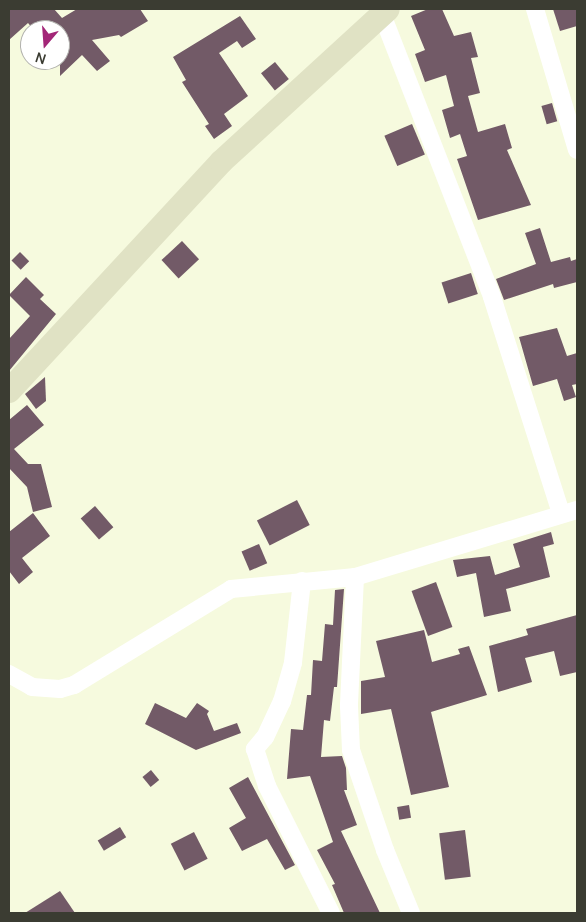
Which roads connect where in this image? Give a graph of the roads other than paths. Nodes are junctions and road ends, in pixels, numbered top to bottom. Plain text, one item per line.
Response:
1 (534, 9) edge
2 (386, 13) edge
3 (577, 150) edge
4 (9, 391) edge
5 (569, 511) edge
6 (355, 577) junction
7 (302, 581) junction
8 (9, 674) edge
9 (331, 913) edge
10 (411, 913) edge

1 - 3 street
2 - 4 street
2 - 5 street
5 - 6 street
6 - 7 street
6 - 10 street
7 - 8 street
7 - 9 street

